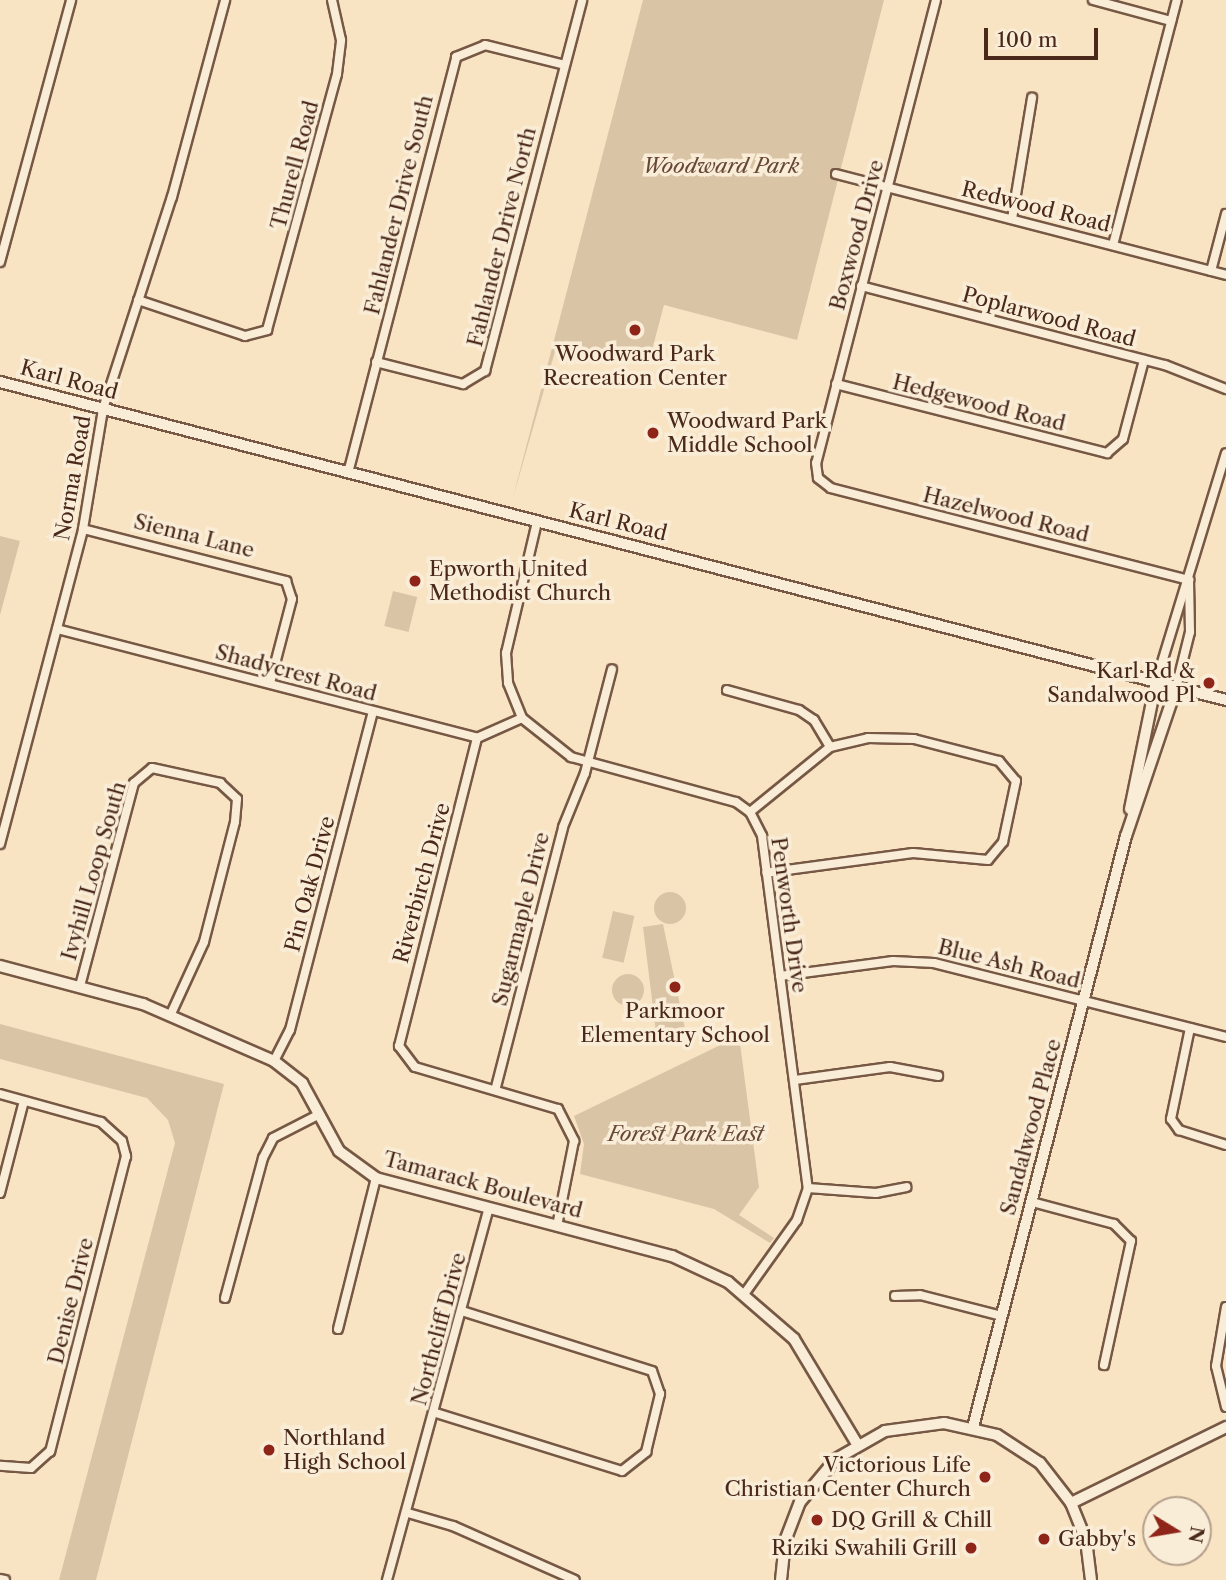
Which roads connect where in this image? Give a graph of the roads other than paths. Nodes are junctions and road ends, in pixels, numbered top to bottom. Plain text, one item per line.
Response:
1 (71, 0) edge
2 (225, 0) edge
3 (332, 0) edge
4 (582, 0) edge
5 (936, 0) edge
6 (1093, 0) edge
7 (1177, 0) edge
8 (1171, 21) junction
9 (565, 65) junction
10 (1032, 98) dead end
11 (836, 174) dead end
12 (887, 187) junction
13 (1226, 214) edge
14 (1012, 219) junction
15 (1113, 245) junction
16 (0, 261) edge
17 (1212, 271) junction
18 (1226, 275) edge
19 (861, 286) junction
20 (138, 299) junction
21 (1144, 360) junction
22 (376, 362) junction
23 (0, 382) edge
24 (836, 384) junction
25 (1226, 389) edge
26 (103, 409) junction
27 (1225, 458) edge
28 (348, 472) junction
29 (818, 478) joint
30 (537, 522) junction
31 (83, 529) junction
32 (1189, 580) junction
33 (57, 629) junction
34 (612, 669) dead end
35 (1156, 682) junction
36 (270, 683) junction
37 (1176, 688) junction
38 (727, 690) dead end
39 (1226, 700) edge
40 (373, 712) junction
41 (522, 718) junction
42 (477, 738) junction
43 (830, 747) junction
44 (588, 762) junction
45 (750, 812) junction
46 (1126, 836) junction
47 (0, 844) edge
48 (766, 873) junction
49 (0, 966) edge
50 (780, 976) junction
51 (80, 986) junction
52 (1084, 1000) junction
53 (170, 1016) junction
54 (1190, 1028) junction
55 (1226, 1037) edge
56 (274, 1061) junction
57 (938, 1076) dead end
58 (795, 1080) junction
59 (496, 1087) junction
60 (0, 1094) edge
61 (24, 1101) junction
62 (318, 1115) junction
63 (1226, 1145) edge
64 (376, 1178) junction
65 (906, 1187) dead end
66 (808, 1188) junction
67 (0, 1193) edge
68 (1032, 1202) junction
69 (489, 1208) junction
70 (557, 1226) junction
71 (745, 1293) junction
72 (895, 1296) dead end
73 (225, 1298) dead end
74 (1226, 1307) edge
75 (462, 1311) junction
76 (1002, 1316) junction
77 (338, 1329) dead end
78 (1104, 1365) dead end
79 (1226, 1407) edge
80 (436, 1413) junction
81 (973, 1427) junction
82 (1226, 1427) edge
83 (857, 1444) junction
84 (0, 1466) edge
85 (1072, 1503) junction
86 (408, 1513) junction
87 (0, 1578) edge
88 (5, 1580) edge
89 (387, 1580) edge
90 (575, 1580) edge
91 (781, 1580) edge
92 (1091, 1580) edge

1 - 16 street
2 - 20 street, Norma Road
3 - 20 street, Thurell Road
4 - 9 street, Fahlander Drive North
5 - 12 street, Boxwood Drive
6 - 8 street
7 - 8 street
8 - 15 street
9 - 22 street, Fahlander Drive South
9 - 22 street, Fahlander Drive North
10 - 14 street
11 - 12 street, Redwood Road
12 - 14 street, Redwood Road
12 - 19 street, Boxwood Drive
13 - 17 street
14 - 15 street, Redwood Road
15 - 17 street, Redwood Road
17 - 18 street, Redwood Road
19 - 21 street, Poplarwood Road
19 - 24 street, Boxwood Drive
20 - 26 street, Norma Road
21 - 24 street, Hedgewood Road
21 - 25 street, Poplarwood Road
22 - 28 street, Fahlander Drive South
23 - 26 street, Karl Road
24 - 29 street, Boxwood Drive
26 - 28 street, Karl Road
26 - 31 street, Norma Road
27 - 32 street, Sandalwood Place
28 - 30 street, Karl Road
29 - 32 street, Hazelwood Road
30 - 35 street, Karl Road
30 - 41 street
31 - 33 street, Norma Road
31 - 36 street, Sienna Lane
32 - 35 street, Sandalwood Place
32 - 37 street, Sandalwood Place
33 - 36 street, Shadycrest Road
33 - 47 street, Norma Road
34 - 44 street, Sugarmaple Drive
35 - 37 street, Karl Road
35 - 46 street, Sandalwood Place
36 - 40 street, Shadycrest Road
37 - 39 street, Karl Road
37 - 46 street, Sandalwood Place
38 - 43 street
40 - 42 street, Shadycrest Road
40 - 56 street, Pin Oak Drive
41 - 42 street
41 - 44 street
42 - 59 street, Riverbirch Drive
43 - 45 street
43 - 48 street
44 - 45 street
44 - 59 street, Sugarmaple Drive
45 - 48 street, Penworth Drive
46 - 52 street, Sandalwood Place
48 - 50 street, Penworth Drive
49 - 51 street, Tamarack Boulevard
50 - 52 street, Blue Ash Road
50 - 58 street, Penworth Drive
51 - 53 street, Tamarack Boulevard
51 - 53 street, Ivyhill Loop South
52 - 54 street, Blue Ash Road
52 - 68 street, Sandalwood Place
53 - 56 street, Tamarack Boulevard
54 - 55 street, Blue Ash Road
54 - 63 street
56 - 62 street, Tamarack Boulevard
57 - 58 street
58 - 66 street, Penworth Drive
59 - 70 street
60 - 61 street
61 - 67 street
61 - 84 street, Denise Drive
62 - 64 street, Tamarack Boulevard
62 - 73 street
64 - 69 street, Tamarack Boulevard
64 - 77 street
65 - 66 street
66 - 71 street, Penworth Drive
68 - 76 street, Sandalwood Place
68 - 78 street
69 - 70 street, Tamarack Boulevard
69 - 75 street, Northcliff Drive
70 - 71 street, Tamarack Boulevard
71 - 83 street, Tamarack Boulevard
72 - 76 street
74 - 79 street
75 - 80 street, Northcliff Drive
75 - 80 street
76 - 81 street, Sandalwood Place
80 - 86 street, Northcliff Drive
81 - 83 street
81 - 85 street
82 - 85 street
83 - 91 street
85 - 92 street
86 - 89 street, Northcliff Drive
86 - 90 street
87 - 88 street

